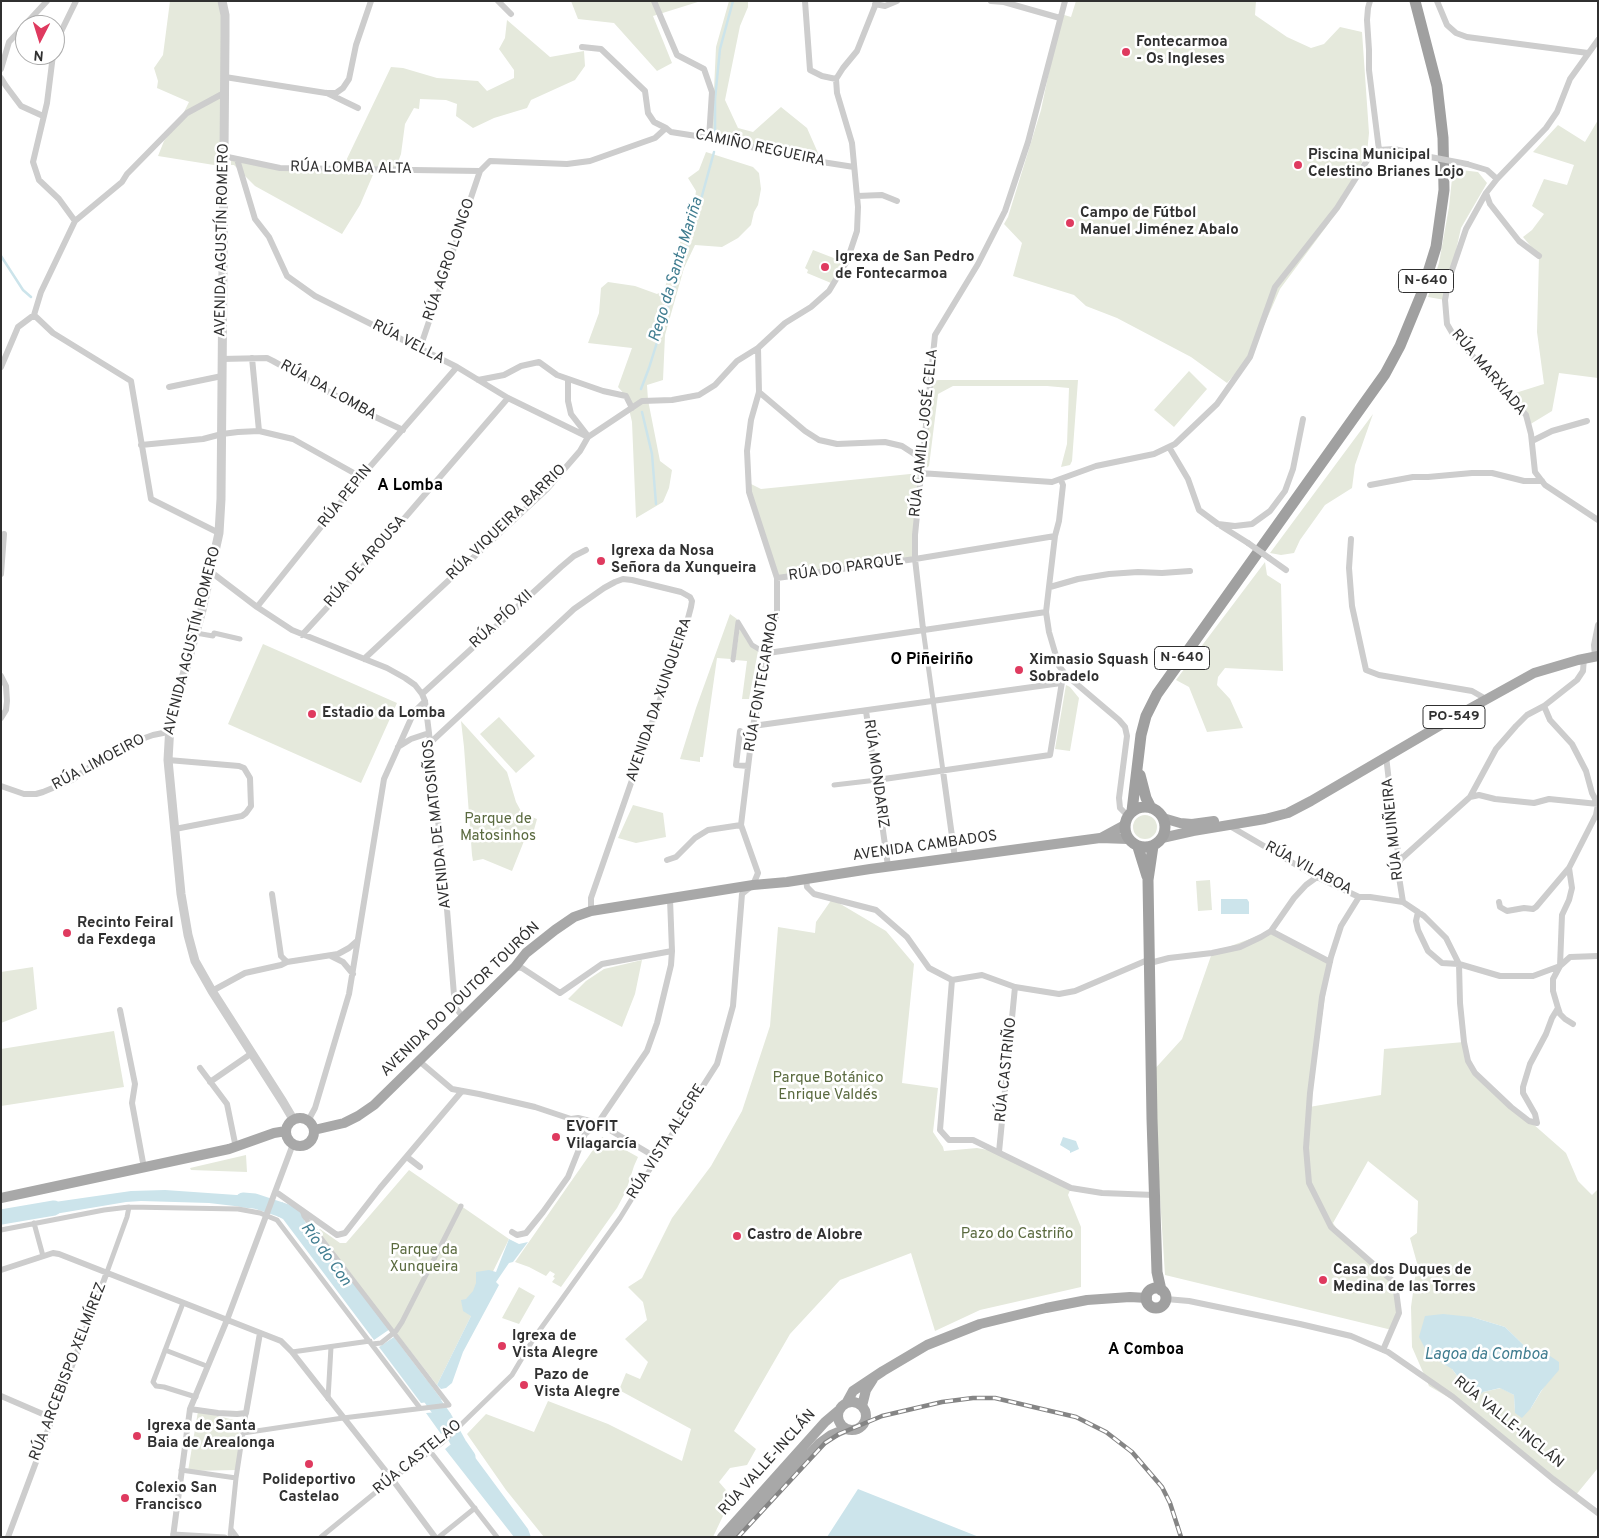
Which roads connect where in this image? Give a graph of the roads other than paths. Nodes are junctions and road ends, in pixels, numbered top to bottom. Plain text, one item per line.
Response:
1 (47, 1) edge
2 (76, 1) edge
3 (222, 1) edge
4 (371, 1) edge
5 (498, 1) edge
6 (654, 1) edge
7 (805, 1) edge
8 (897, 1) edge
9 (991, 1) edge
10 (1065, 1) edge
11 (1370, 1) edge
12 (1415, 1) edge
13 (1437, 1) edge
14 (876, 3) edge
15 (511, 14) dead end
16 (1060, 18) junction
17 (65, 24) edge
18 (1598, 40) edge
19 (582, 47) dead end
20 (1588, 53) junction
21 (52, 65) edge
22 (1, 69) edge
23 (225, 77) junction
24 (1, 78) edge
25 (836, 79) junction
26 (224, 93) junction
27 (326, 93) junction
28 (358, 108) dead end
29 (43, 116) junction
30 (666, 128) junction
31 (709, 138) junction
32 (1379, 150) junction
33 (223, 156) junction
34 (237, 159) junction
35 (854, 167) junction
36 (480, 171) junction
37 (1497, 179) junction
38 (1486, 194) junction
39 (857, 196) junction
40 (897, 202) dead end
41 (75, 221) junction
42 (1539, 256) dead end
43 (34, 315) junction
44 (420, 348) junction
45 (758, 348) junction
46 (252, 358) junction
47 (222, 360) junction
48 (1, 367) edge
49 (457, 367) junction
50 (222, 376) junction
51 (568, 379) junction
52 (478, 380) junction
53 (169, 387) dead end
54 (759, 392) junction
55 (508, 398) junction
56 (632, 408) junction
57 (1303, 419) dead end
58 (1587, 421) dead end
59 (403, 430) junction
60 (259, 431) junction
61 (222, 434) junction
62 (588, 437) junction
63 (1532, 441) junction
64 (141, 445) junction
65 (1169, 447) junction
66 (922, 459) junction
67 (920, 473) junction
68 (361, 477) junction
69 (1061, 480) junction
70 (1542, 481) junction
71 (1370, 485) dead end
72 (1598, 520) edge
73 (1218, 524) junction
74 (219, 533) junction
75 (4, 534) dead end
76 (1055, 536) junction
77 (1351, 539) dead end
78 (586, 550) dead end
79 (915, 559) junction
80 (1286, 570) dead end
81 (1190, 571) dead end
82 (211, 572) junction
83 (1, 574) edge
84 (777, 578) junction
85 (1050, 587) junction
86 (257, 607) junction
87 (1046, 612) junction
88 (1598, 626) edge
89 (923, 629) junction
90 (196, 633) junction
91 (302, 634) junction
92 (240, 639) dead end
93 (765, 652) junction
94 (1597, 656) edge
95 (1584, 658) junction
96 (364, 659) junction
97 (733, 660) dead end
98 (1066, 675) junction
99 (1, 676) edge
100 (1061, 683) junction
101 (422, 694) junction
102 (1486, 699) junction
103 (933, 700) junction
104 (425, 701) junction
105 (1544, 706) junction
106 (866, 711) junction
107 (1, 718) edge
108 (753, 726) junction
109 (740, 731) dead end
110 (168, 732) junction
111 (429, 733) junction
112 (430, 743) junction
113 (397, 748) junction
114 (1386, 756) junction
115 (1138, 758) junction
116 (168, 760) junction
117 (748, 766) junction
118 (943, 771) junction
119 (877, 780) junction
120 (834, 785) dead end
121 (1, 786) edge
122 (1319, 796) junction
123 (1470, 796) junction
124 (1598, 804) edge
125 (1151, 808) junction
126 (1128, 817) junction
127 (1163, 818) junction
128 (741, 825) junction
129 (1228, 825) junction
130 (175, 828) junction
131 (1100, 838) junction
132 (1162, 838) junction
133 (1128, 839) junction
134 (1153, 846) junction
135 (1138, 847) junction
136 (955, 858) junction
137 (667, 860) dead end
138 (1400, 860) junction
139 (888, 866) junction
140 (1569, 868) junction
141 (1316, 877) junction
142 (806, 879) junction
143 (1148, 880) junction
144 (753, 885) junction
145 (272, 894) dead end
146 (1359, 897) junction
147 (670, 898) junction
148 (1403, 902) junction
149 (1499, 902) dead end
150 (591, 911) junction
151 (1418, 912) junction
152 (1271, 931) junction
153 (357, 941) junction
154 (672, 951) junction
155 (331, 955) junction
156 (1598, 956) edge
157 (1150, 961) junction
158 (286, 962) junction
159 (1330, 962) junction
160 (1459, 964) junction
161 (1560, 966) junction
162 (515, 967) junction
163 (353, 974) junction
164 (952, 980) junction
165 (1015, 987) junction
166 (212, 991) junction
167 (1558, 1008) junction
168 (120, 1010) dead end
169 (463, 1017) junction
170 (1574, 1024) dead end
171 (252, 1053) junction
172 (419, 1061) junction
173 (200, 1068) dead end
174 (210, 1082) junction
175 (462, 1091) junction
176 (293, 1119) junction
177 (598, 1123) junction
178 (311, 1125) junction
179 (286, 1131) junction
180 (294, 1144) junction
181 (236, 1148) junction
182 (999, 1152) junction
183 (407, 1157) junction
184 (657, 1158) junction
185 (420, 1166) dead end
186 (144, 1168) junction
187 (275, 1194) junction
188 (1154, 1195) junction
189 (1, 1198) edge
190 (461, 1206) dead end
191 (129, 1207) junction
192 (302, 1210) junction
193 (267, 1215) junction
194 (34, 1223) junction
195 (1, 1230) edge
196 (512, 1232) dead end
197 (43, 1256) junction
198 (1, 1270) edge
199 (107, 1272) junction
200 (1156, 1294) junction
201 (183, 1303) junction
202 (227, 1320) junction
203 (394, 1332) junction
204 (260, 1333) junction
205 (371, 1343) junction
206 (331, 1347) junction
207 (165, 1350) junction
208 (1383, 1350) junction
209 (292, 1352) junction
210 (204, 1365) dead end
211 (512, 1375) joint
212 (875, 1376) junction
213 (1, 1396) edge
214 (196, 1397) junction
215 (328, 1399) junction
216 (846, 1402) junction
217 (862, 1406) junction
218 (420, 1408) junction
219 (190, 1409) junction
220 (838, 1411) junction
221 (246, 1413) junction
222 (52, 1418) junction
223 (343, 1418) junction
224 (845, 1429) junction
225 (243, 1432) junction
226 (430, 1451) junction
227 (181, 1470) junction
228 (236, 1478) junction
229 (392, 1479) junction
230 (475, 1508) junction
231 (1598, 1513) edge
232 (231, 1529) junction
233 (328, 1531) junction
234 (173, 1535) edge
235 (4, 1537) edge
236 (224, 1537) edge
237 (230, 1537) edge
238 (237, 1537) edge
239 (321, 1537) edge
240 (333, 1537) edge
241 (435, 1537) edge
242 (439, 1537) edge
243 (498, 1537) edge
244 (722, 1537) edge
245 (733, 1537) edge

1 - 22 street
2 - 17 street
3 - 23 street, AVENIDA AGUSTÍN ROMERO
4 - 27 street
5 - 15 street
6 - 31 street
7 - 25 street
8 - 14 street
9 - 16 street
10 - 16 street, RÚA CAMILO JOSÉ CELA
11 - 32 street
12 - 115 highway, N-640
13 - 20 street
14 - 25 street
16 - 66 street, RÚA CAMILO JOSÉ CELA
18 - 20 street, RÚA MARXIADA
19 - 30 street, CAMIÑO REGUEIRA
20 - 37 street, RÚA MARXIADA
21 - 29 street
23 - 26 street, AVENIDA AGUSTÍN ROMERO
23 - 27 street
24 - 29 street
25 - 35 street
26 - 33 street, AVENIDA AGUSTÍN ROMERO
26 - 41 street
27 - 28 street
29 - 41 street
30 - 31 street, CAMIÑO REGUEIRA
30 - 36 street
31 - 35 street, CAMIÑO REGUEIRA
32 - 37 street, bridge
32 - 65 street
33 - 34 street, RÚA LOMBA ALTA
33 - 47 street, AVENIDA AGUSTÍN ROMERO
34 - 36 street, RÚA LOMBA ALTA
34 - 44 street, RÚA VELLA
35 - 39 street
36 - 44 street, RÚA AGRO LONGO
37 - 38 street, RÚA MARXIADA
38 - 42 street
38 - 63 street, RÚA MARXIADA
39 - 40 street
39 - 45 street
41 - 43 street
43 - 48 street
43 - 64 street
44 - 49 street, RÚA VELLA
45 - 54 street, RÚA FONTECARMOA
45 - 56 street, RÚA VIQUEIRA BARRIO
46 - 47 street, RÚA DA LOMBA
46 - 59 street, RÚA DA LOMBA
46 - 60 street
47 - 50 street, AVENIDA AGUSTÍN ROMERO
49 - 52 street, RÚA VELLA
49 - 59 street, RÚA PEPIN
50 - 53 street
50 - 61 street, AVENIDA AGUSTÍN ROMERO
51 - 52 street
51 - 56 street
51 - 62 street
52 - 55 street, RÚA VELLA
54 - 66 street
54 - 84 street, RÚA FONTECARMOA
55 - 62 street, RÚA VELLA
55 - 91 street, RÚA DE AROUSA
56 - 62 street, RÚA VIQUEIRA BARRIO
57 - 73 street
58 - 63 street
59 - 68 street, RÚA PEPIN
60 - 61 street
60 - 68 street
61 - 64 street
61 - 74 street, AVENIDA AGUSTÍN ROMERO
62 - 96 street, RÚA VIQUEIRA BARRIO
63 - 70 street, RÚA MARXIADA
64 - 74 street
65 - 69 street
65 - 73 street
66 - 67 street, RÚA CAMILO JOSÉ CELA
67 - 69 street
67 - 79 street, RÚA CAMILO JOSÉ CELA
68 - 86 street, RÚA PEPIN
69 - 76 street
70 - 71 street
70 - 72 street
73 - 80 street, bridge
74 - 82 street, AVENIDA AGUSTÍN ROMERO
75 - 83 street
76 - 79 street, RÚA DO PARQUE
76 - 85 street
77 - 102 street
78 - 101 street, RÚA PÍO XII
79 - 84 street, RÚA DO PARQUE
79 - 89 street, RÚA CAMILO JOSÉ CELA
81 - 85 street
82 - 86 street, AVENIDA DE MATOSIÑOS
82 - 90 street, AVENIDA AGUSTÍN ROMERO
84 - 93 street, RÚA FONTECARMOA
85 - 87 street
86 - 91 street, AVENIDA DE MATOSIÑOS
87 - 89 street
87 - 98 street
88 - 94 street
89 - 93 street
89 - 103 street, RÚA CAMILO JOSÉ CELA
90 - 92 street
90 - 110 street, AVENIDA AGUSTÍN ROMERO
91 - 96 street, AVENIDA DE MATOSIÑOS
93 - 97 street
93 - 108 street, RÚA FONTECARMOA
94 - 95 main road, PO-549
95 - 102 main road, PO-549
95 - 105 street
96 - 101 street, AVENIDA DE MATOSIÑOS
98 - 100 street
98 - 126 street
99 - 107 street
100 - 103 street
100 - 118 street
101 - 104 street, AVENIDA DE MATOSIÑOS
102 - 114 main road, PO-549
103 - 106 street
103 - 118 street, RÚA CAMILO JOSÉ CELA
104 - 111 street, AVENIDA DE MATOSIÑOS
104 - 113 street
105 - 123 street
105 - 124 street
106 - 108 street
106 - 119 street, RÚA MONDARIZ
108 - 117 street, RÚA FONTECARMOA
109 - 117 street
110 - 116 street, AVENIDA AGUSTÍN ROMERO
110 - 121 street, RÚA LIMOEIRO
111 - 112 street, AVENIDA DE MATOSIÑOS
111 - 113 street
112 - 150 street, AVENIDA DA XUNQUEIRA
112 - 169 street, AVENIDA DE MATOSIÑOS
113 - 153 street
114 - 122 main road, PO-549
114 - 138 street, RÚA MUIÑEIRA
115 - 125 highway, N-640
115 - 126 highway, N-640
116 - 130 street, AVENIDA AGUSTÍN ROMERO
116 - 130 street
117 - 128 street, RÚA FONTECARMOA
118 - 119 street
118 - 136 street, RÚA CAMILO JOSÉ CELA
119 - 120 street
119 - 139 street, RÚA MONDARIZ
122 - 127 main road, PO-549
122 - 129 main road, PO-549
123 - 124 street
123 - 138 street
124 - 140 street
125 - 126 highway
125 - 127 highway, N-640
126 - 131 main road, AVENIDA CAMBADOS
126 - 133 highway, N-640
127 - 132 highway
128 - 137 street
128 - 144 street, RÚA FONTECARMOA
129 - 132 main road, PO-549
129 - 141 street, RÚA VILABOA
130 - 166 street, AVENIDA AGUSTÍN ROMERO
131 - 133 main road, AVENIDA CAMBADOS
131 - 136 main road, AVENIDA CAMBADOS
132 - 134 highway
133 - 135 highway
134 - 135 highway
134 - 143 highway
135 - 143 highway
136 - 139 main road, AVENIDA CAMBADOS
138 - 148 street, RÚA MUIÑEIRA
139 - 142 main road, AVENIDA CAMBADOS
140 - 149 street
140 - 161 street
141 - 146 street, RÚA VILABOA
141 - 152 street
142 - 144 main road, AVENIDA CAMBADOS
142 - 164 street
143 - 157 highway
144 - 147 main road, AVENIDA DO DOUTOR TOURÓN
144 - 184 street, RÚA VISTA ALEGRE
145 - 158 street
146 - 148 street, RÚA VILABOA
146 - 159 street
147 - 150 main road, AVENIDA DO DOUTOR TOURÓN
147 - 154 street
148 - 151 street, RÚA VILABOA
150 - 162 main road, AVENIDA DO DOUTOR TOURÓN
151 - 160 street, RÚA VILABOA
151 - 160 street
152 - 157 street
152 - 159 street
153 - 155 street
153 - 163 street
154 - 162 street
154 - 177 street
155 - 158 street
155 - 163 street
156 - 161 street
157 - 165 street
157 - 188 highway
158 - 166 street
159 - 208 street
160 - 161 street
160 - 167 street
161 - 167 street
162 - 169 main road, AVENIDA DO DOUTOR TOURÓN
163 - 178 street
164 - 165 street
164 - 182 street
165 - 182 street, RÚA CASTRIÑO
166 - 171 street, AVENIDA AGUSTÍN ROMERO
167 - 170 street
168 - 186 street
169 - 172 main road, AVENIDA DO DOUTOR TOURÓN
171 - 174 street
171 - 176 street, AVENIDA AGUSTÍN ROMERO
172 - 175 street
172 - 178 main road, AVENIDA DO DOUTOR TOURÓN
173 - 174 street
174 - 181 street
175 - 177 street
175 - 183 street
176 - 178 main road
176 - 179 main road
177 - 184 street
177 - 196 street
178 - 180 main road
179 - 180 main road
179 - 181 main road
180 - 187 street
181 - 186 main road
182 - 188 street
183 - 185 street
183 - 192 street
184 - 211 street, RÚA VISTA ALEGRE
186 - 189 main road
187 - 192 street
187 - 193 street
188 - 200 highway
190 - 203 street
191 - 193 street
191 - 194 street
191 - 199 street, RÚA ARCEBISPO XELMÍREZ
192 - 203 street
193 - 202 street
193 - 205 street
194 - 195 street
194 - 197 street
197 - 198 street
197 - 199 street
199 - 201 street
199 - 222 street, RÚA ARCEBISPO XELMÍREZ
200 - 208 street, RÚA VALLE-INCLÁN
200 - 212 main road, RÚA VALLE-INCLÁN
201 - 202 street
201 - 207 street
202 - 204 street
202 - 214 street
203 - 205 street
203 - 218 street
204 - 209 street
204 - 221 street
205 - 206 street
205 - 218 street
206 - 209 street
206 - 215 street
207 - 210 street
207 - 214 street
208 - 231 street, RÚA VALLE-INCLÁN
209 - 215 street
211 - 226 street, RÚA CASTELAO
212 - 216 main road, RÚA VALLE-INCLÁN
212 - 217 main road, RÚA VALLE-INCLÁN
213 - 222 street
214 - 219 street
215 - 223 street
216 - 217 main road
216 - 220 main road, RÚA VALLE-INCLÁN
217 - 224 main road, RÚA VALLE-INCLÁN
218 - 223 street
219 - 221 street
219 - 227 street
220 - 224 main road, RÚA VALLE-INCLÁN
220 - 244 main road, RÚA VALLE-INCLÁN
221 - 225 street
222 - 235 street, RÚA ARCEBISPO XELMÍREZ
223 - 225 street
223 - 229 street
224 - 245 main road, RÚA VALLE-INCLÁN
225 - 228 street
226 - 229 street, RÚA CASTELAO
226 - 230 street
227 - 228 street
227 - 234 street
228 - 232 street
229 - 233 street, RÚA CASTELAO
229 - 241 street
230 - 242 street
230 - 243 street
232 - 237 street
232 - 238 street
233 - 239 street, RÚA CASTELAO
233 - 240 street
234 - 236 street

